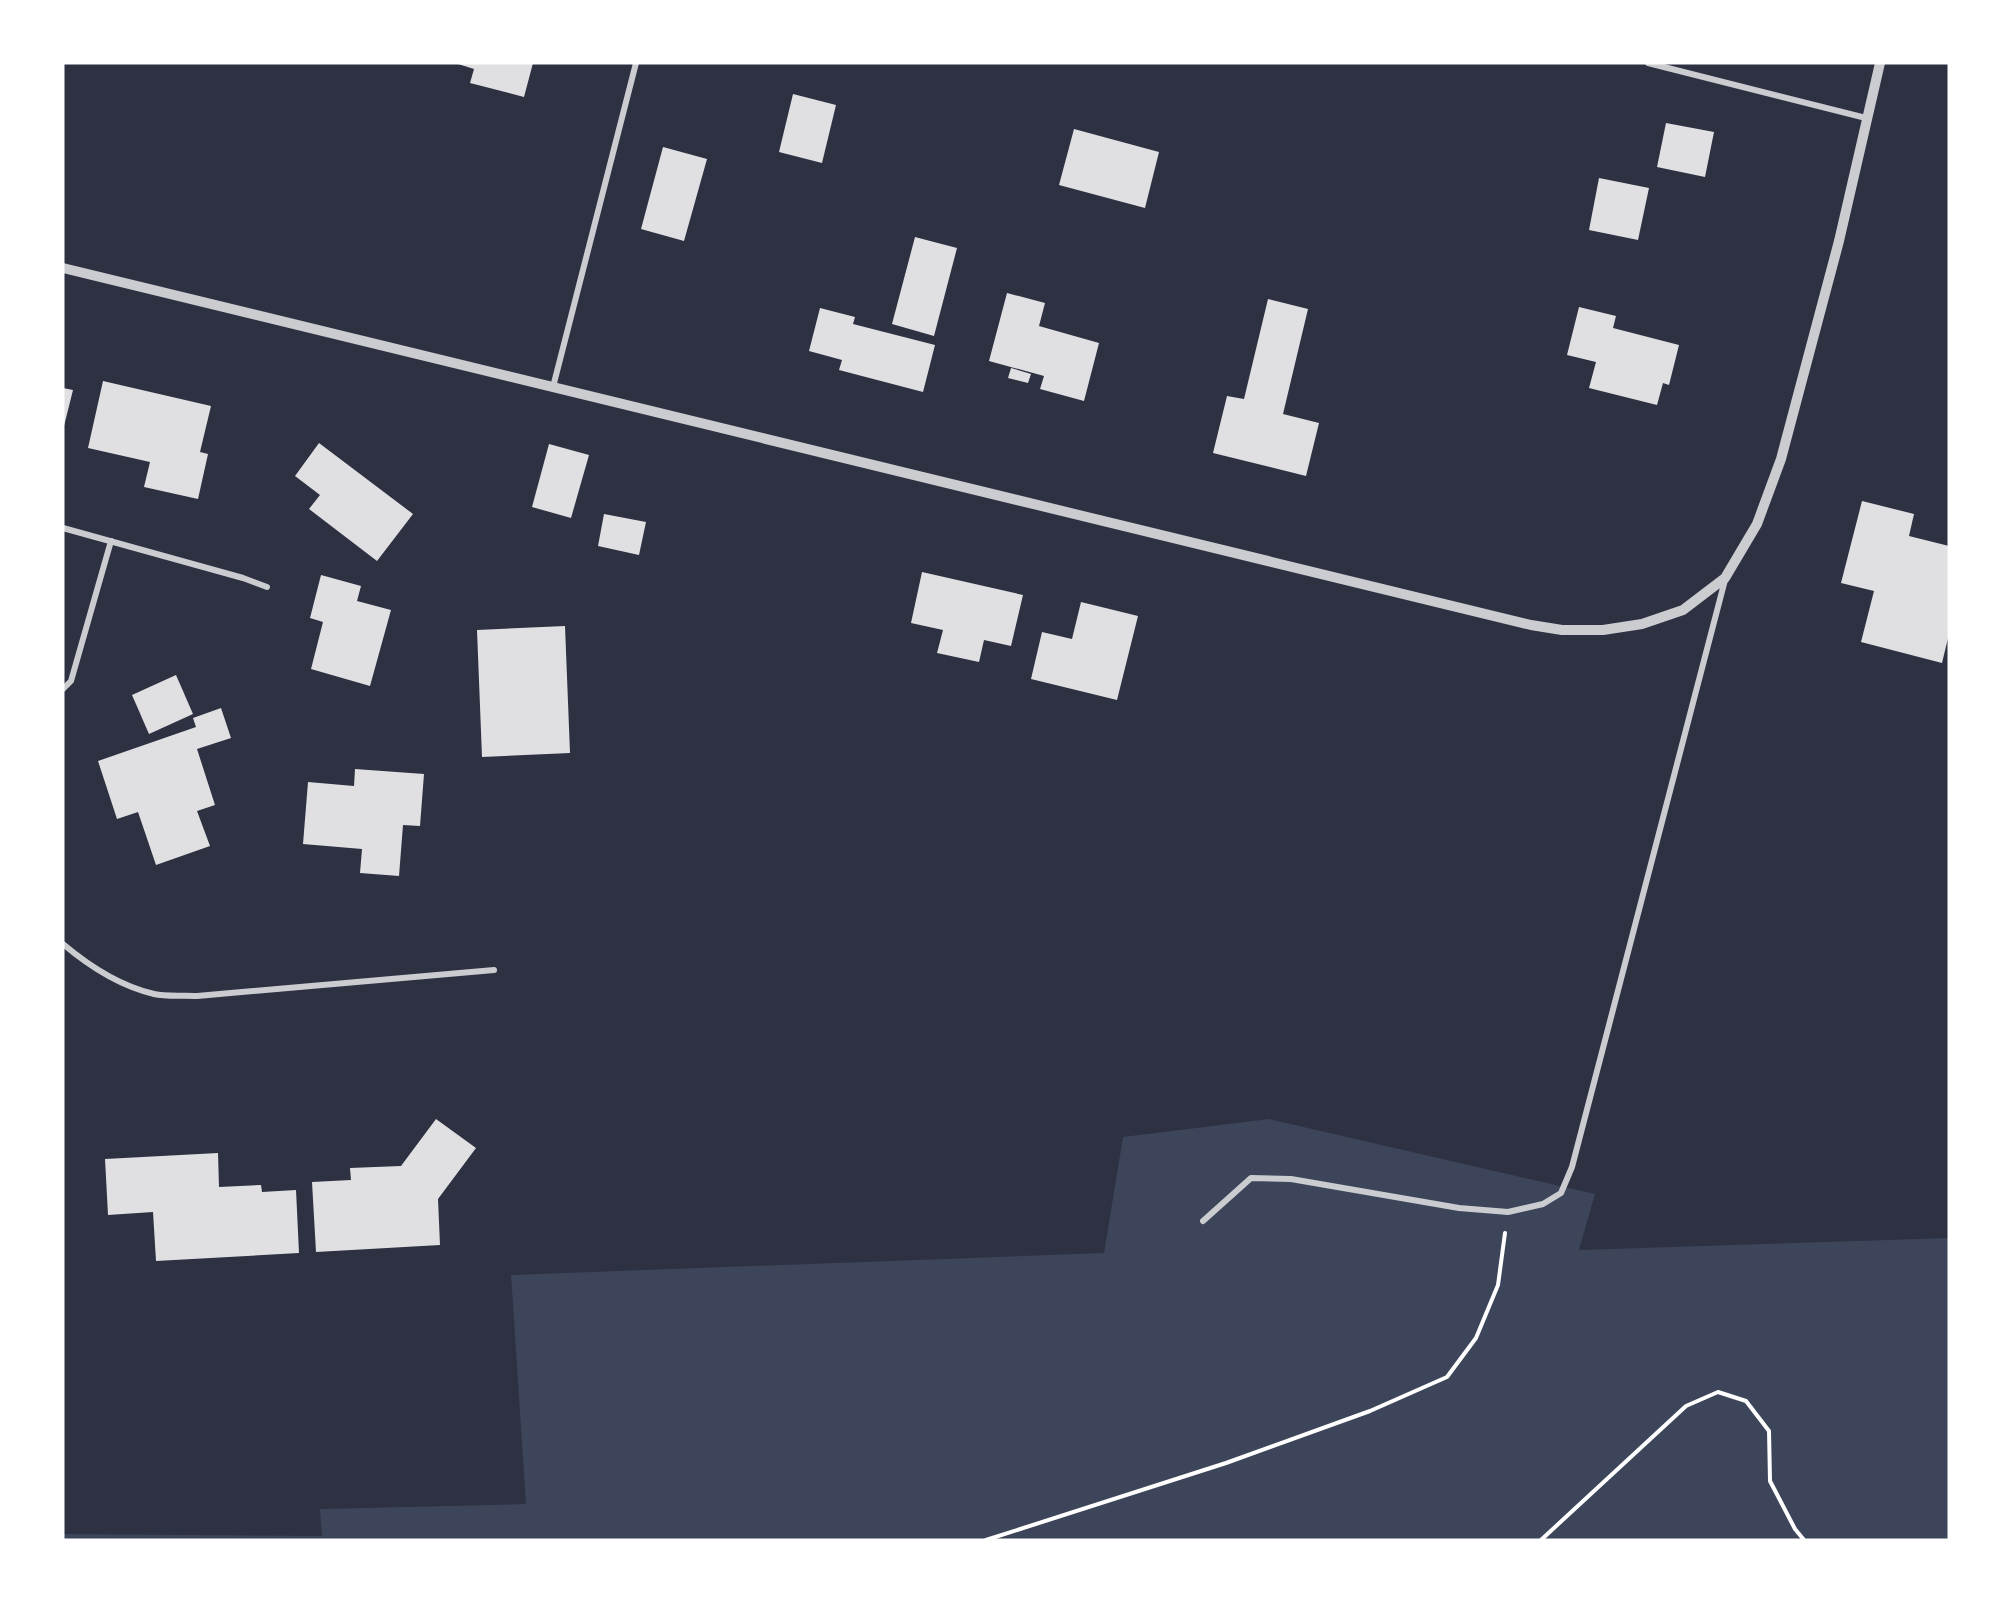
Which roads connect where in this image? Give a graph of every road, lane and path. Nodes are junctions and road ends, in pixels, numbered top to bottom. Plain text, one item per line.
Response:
1 (636, 63) edge
2 (1648, 63) edge
3 (1880, 63) edge
4 (1866, 118) junction
5 (63, 268) edge
6 (554, 387) junction
7 (63, 528) edge
8 (111, 541) junction
9 (1725, 579) junction
10 (267, 587) dead end
11 (63, 688) edge
12 (63, 944) edge
13 (494, 970) dead end
14 (1508, 1212) junction
15 (1203, 1221) dead end
16 (986, 1540) edge
17 (1541, 1540) edge
18 (1804, 1540) edge

1 - 6 street
2 - 4 street
3 - 4 street
4 - 9 street
5 - 6 street
6 - 9 street
7 - 8 street
8 - 10 street
8 - 11 street
9 - 14 street
12 - 13 street
14 - 15 street
14 - 16 path
17 - 18 path

